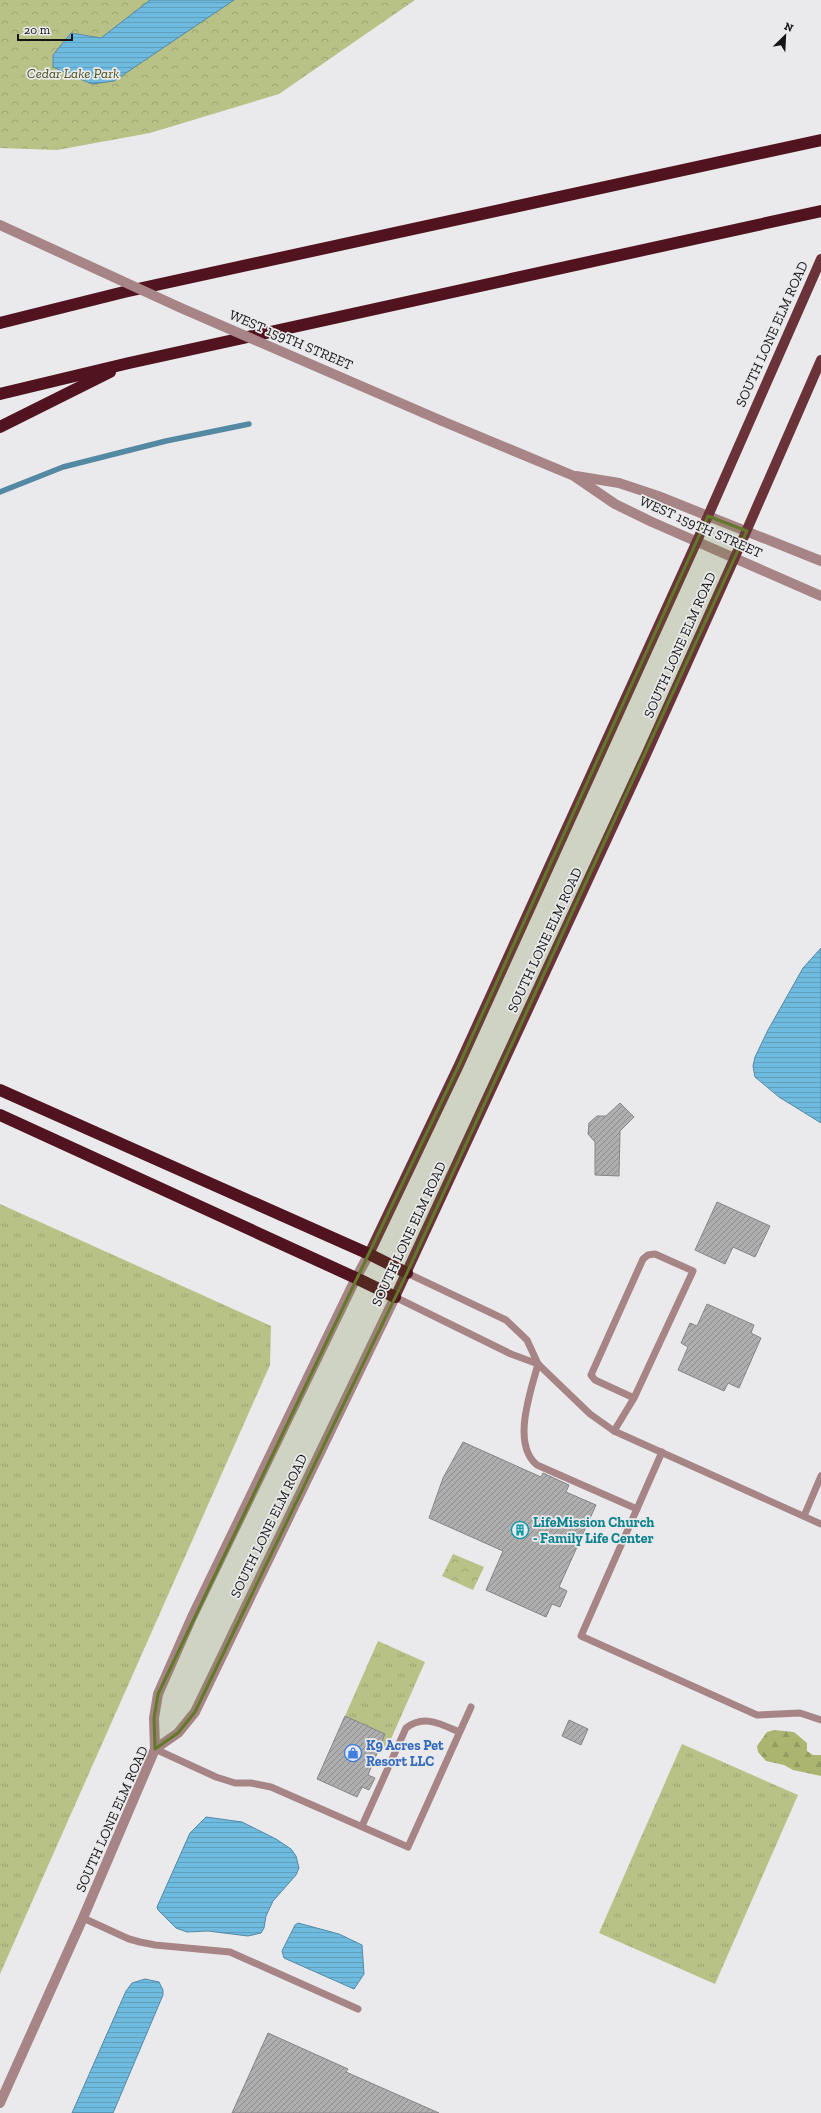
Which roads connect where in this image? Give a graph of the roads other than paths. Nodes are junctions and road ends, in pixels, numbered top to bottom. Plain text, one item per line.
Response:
1 (821, 140) edge
2 (821, 211) edge
3 (0, 225) edge
4 (821, 259) edge
5 (0, 323) edge
6 (821, 360) edge
7 (129, 363) junction
8 (0, 394) edge
9 (0, 427) edge
10 (574, 476) junction
11 (708, 516) junction
12 (747, 531) junction
13 (697, 541) junction
14 (735, 557) junction
15 (821, 561) edge
16 (821, 596) edge
17 (0, 1090) edge
18 (0, 1115) edge
19 (369, 1254) junction
20 (407, 1273) junction
21 (356, 1278) junction
22 (395, 1297) junction
23 (538, 1364) junction
24 (634, 1398) junction
25 (614, 1431) junction
26 (662, 1452) junction
27 (821, 1476) edge
28 (637, 1509) junction
29 (804, 1516) junction
30 (821, 1524) edge
31 (471, 1707) dead end
32 (821, 1720) edge
33 (459, 1732) junction
34 (155, 1748) junction
35 (362, 1826) junction
36 (83, 1918) junction
37 (358, 2009) dead end
38 (0, 2103) edge

1 - 5 highway
2 - 7 highway
3 - 10 street, WEST 159TH STREET, bridge
4 - 11 main road, SOUTH LONE ELM ROAD
6 - 12 main road, SOUTH LONE ELM ROAD
7 - 8 highway
7 - 9 highway
10 - 11 street, WEST 159TH STREET
10 - 13 street, WEST 159TH STREET
11 - 12 street, WEST 159TH STREET
11 - 13 main road, SOUTH LONE ELM ROAD
12 - 14 main road, SOUTH LONE ELM ROAD
12 - 15 street, WEST 159TH STREET
13 - 14 street, WEST 159TH STREET
13 - 19 main road, SOUTH LONE ELM ROAD
14 - 16 street, WEST 159TH STREET
14 - 20 main road, SOUTH LONE ELM ROAD
17 - 19 highway
18 - 21 highway
19 - 20 highway
19 - 21 street, SOUTH LONE ELM ROAD
20 - 22 main road, SOUTH LONE ELM ROAD
20 - 23 lane
21 - 22 highway
21 - 34 street, SOUTH LONE ELM ROAD
22 - 23 lane
22 - 34 street, SOUTH LONE ELM ROAD
23 - 25 lane
23 - 28 lane
24 - 24 lane
24 - 25 lane
25 - 26 lane
26 - 28 lane
26 - 29 lane
27 - 29 lane
28 - 32 lane
29 - 30 lane
31 - 33 lane
33 - 35 lane
33 - 35 lane
34 - 35 lane
34 - 36 street, SOUTH LONE ELM ROAD
36 - 37 lane
36 - 38 street, SOUTH LONE ELM ROAD

